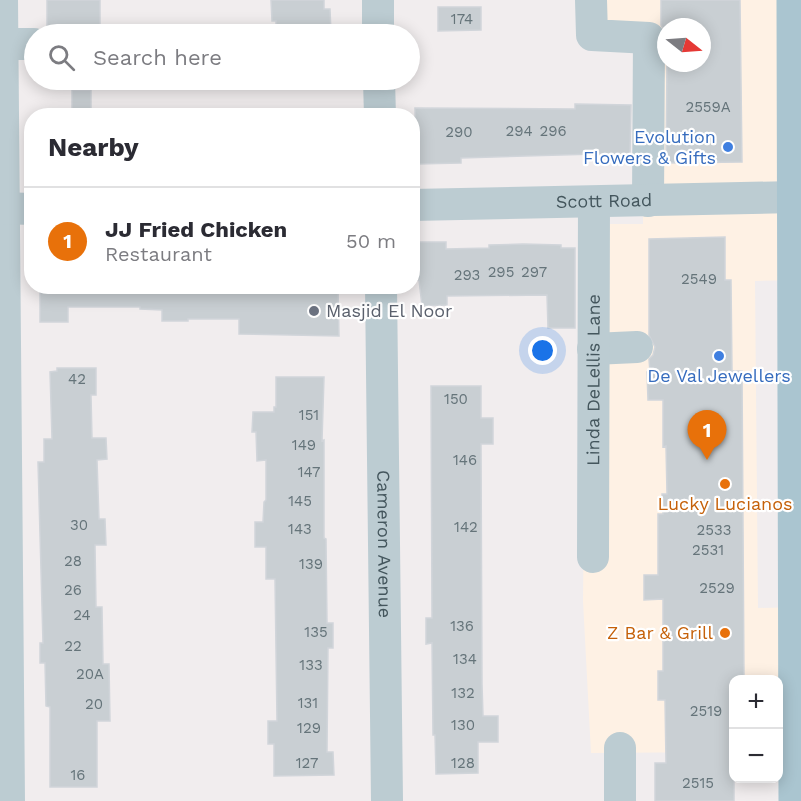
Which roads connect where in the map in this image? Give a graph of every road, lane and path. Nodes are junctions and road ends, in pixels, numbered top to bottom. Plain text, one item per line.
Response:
1 (2, 0) edge
2 (378, 0) edge
3 (591, 0) edge
4 (793, 0) edge
5 (378, 24) edge
6 (1, 44) edge
7 (24, 44) edge
8 (379, 90) edge
9 (380, 108) edge
10 (794, 197) junction
11 (648, 201) junction
12 (594, 202) junction
13 (420, 205) edge
14 (11, 208) edge
15 (798, 272) edge
16 (381, 294) edge
17 (637, 347) dead end
18 (593, 349) junction
19 (592, 557) dead end
20 (798, 585) edge
21 (620, 748) dead end
22 (9, 801) edge
23 (387, 801) edge
24 (620, 801) edge
25 (795, 801) edge

1 - 6 street
2 - 5 street
3 - 11 street
4 - 10 main road
6 - 7 street
6 - 14 street
8 - 9 street
10 - 11 street, Scott Road
10 - 15 main road
11 - 12 street, Scott Road
12 - 13 street, Scott Road
12 - 18 street, Linda DeLellis Lane
14 - 22 street
15 - 20 main road
16 - 23 street, Cameron Avenue
17 - 18 street
18 - 19 street, Linda DeLellis Lane
20 - 25 main road
21 - 24 street

